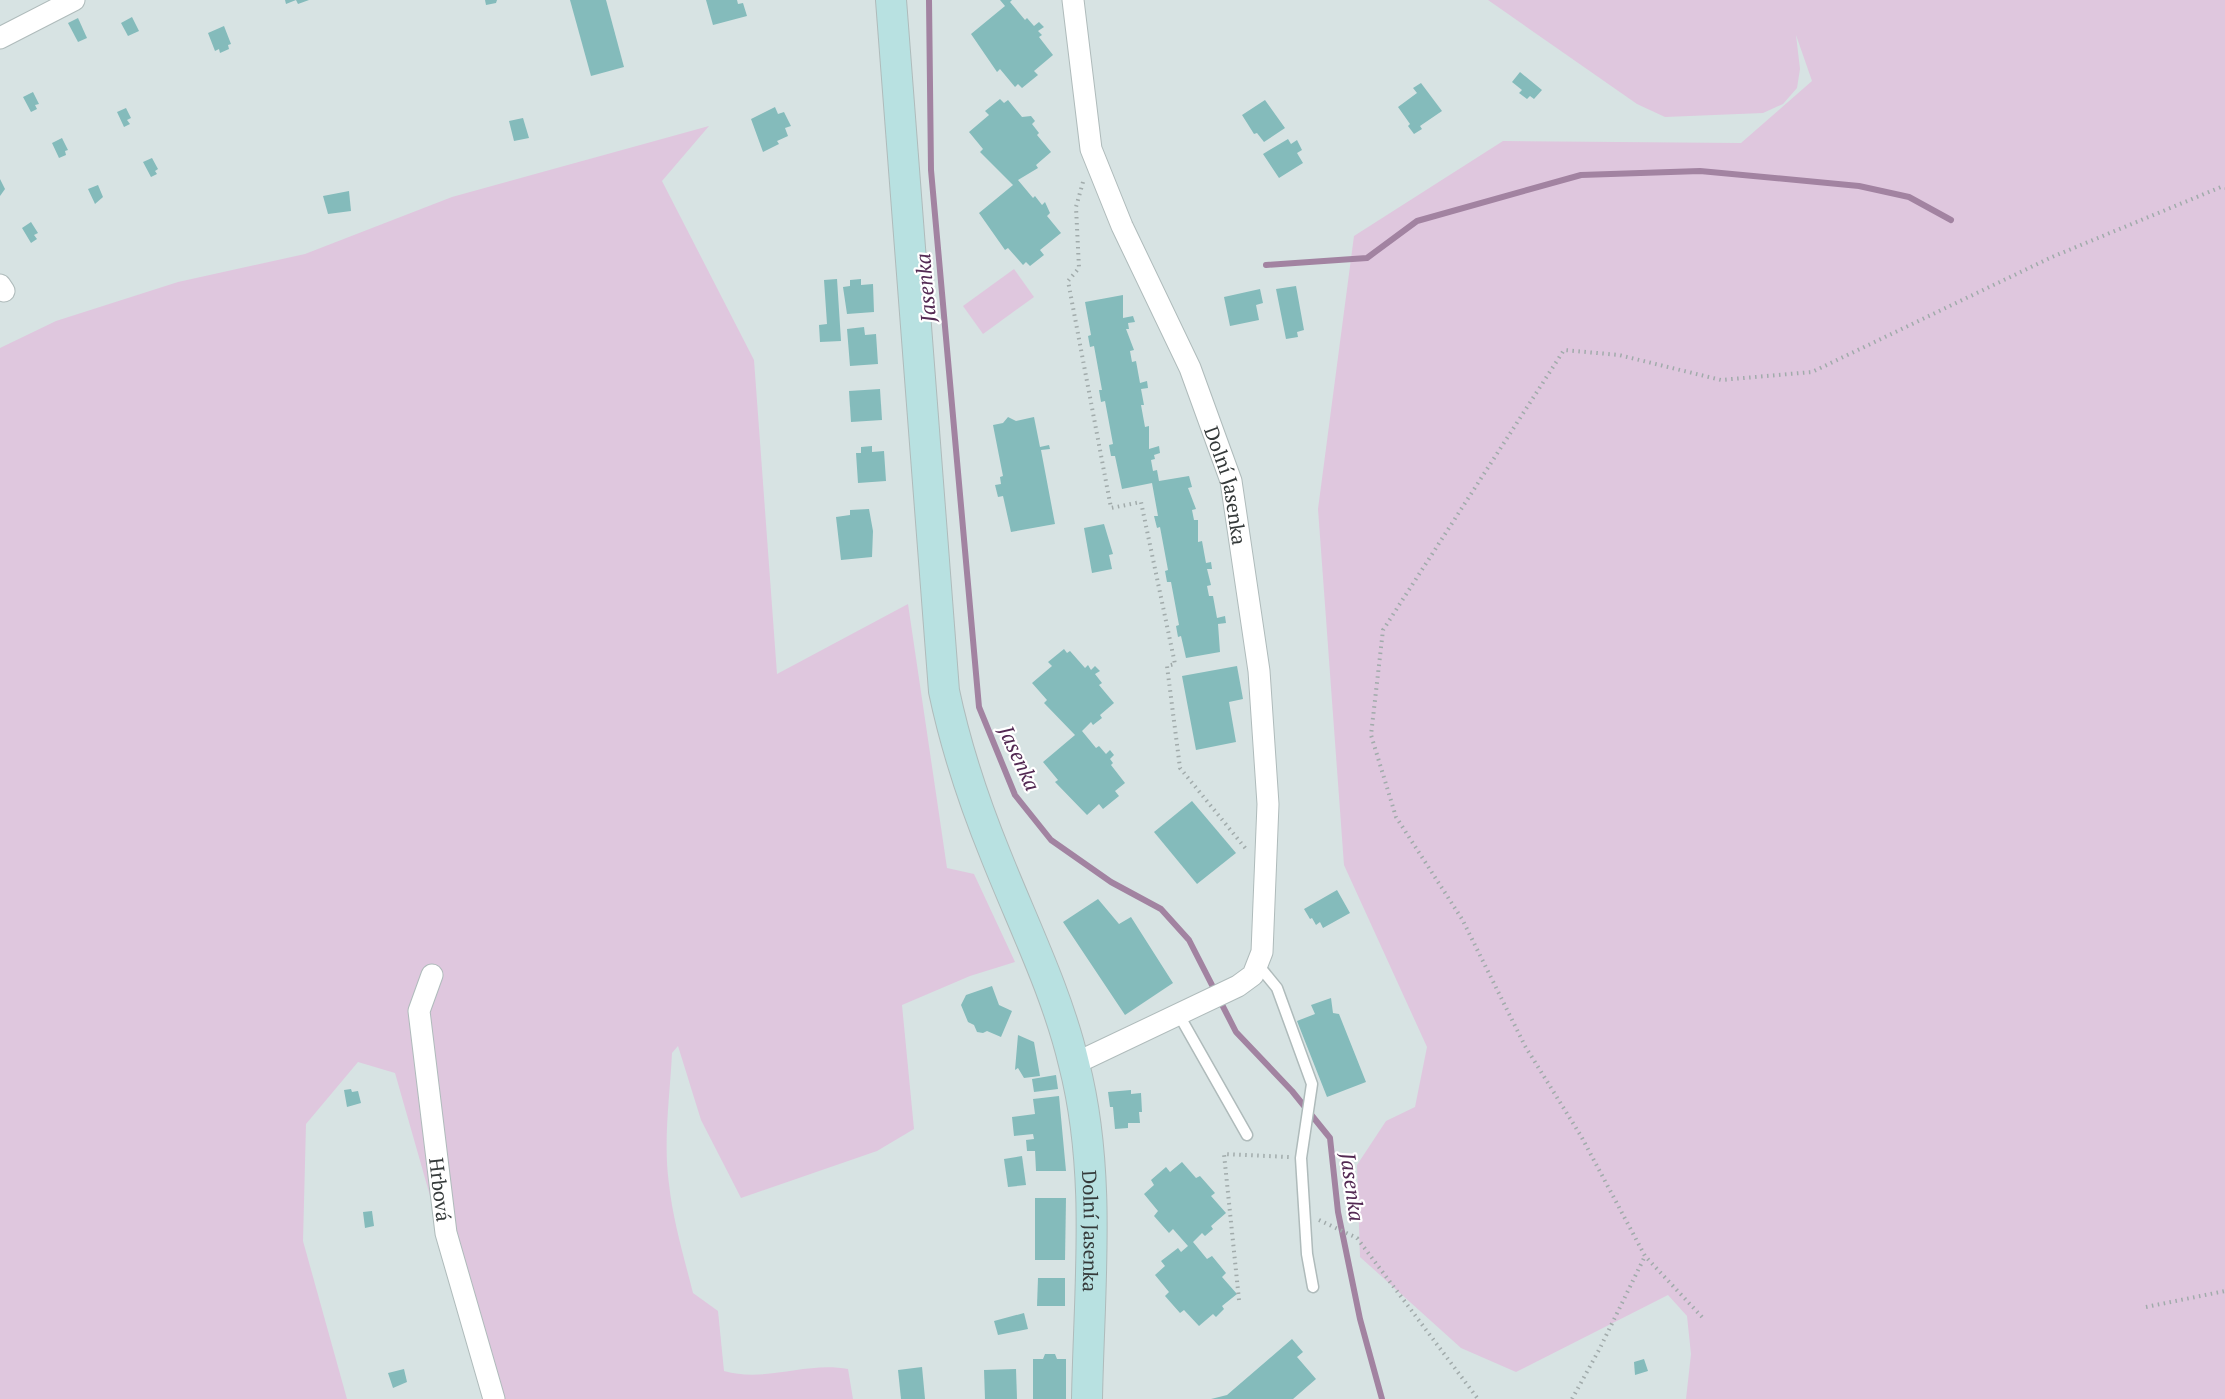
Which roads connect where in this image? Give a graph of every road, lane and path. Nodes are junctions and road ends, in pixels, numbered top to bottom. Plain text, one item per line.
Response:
1 (74, 0) edge
2 (891, 0) edge
3 (1073, 0) edge
4 (0, 38) edge
5 (1091, 149) junction
6 (2225, 188) edge
7 (1263, 870) junction
8 (1259, 966) junction
9 (432, 975) dead end
10 (1179, 1015) junction
11 (1074, 1064) junction
12 (1247, 1135) dead end
13 (1301, 1158) junction
14 (1305, 1214) junction
15 (1645, 1256) junction
16 (1313, 1287) dead end
17 (2225, 1291) edge
18 (1239, 1299) dead end
19 (2146, 1307) dead end
20 (1702, 1317) dead end
21 (494, 1399) edge
22 (1087, 1399) edge
23 (1478, 1399) edge
24 (1572, 1399) edge

1 - 4 street
2 - 11 street, Dolní Jasenka
3 - 5 street, Dolní Jasenka
5 - 7 street, Dolní Jasenka
5 - 7 path
6 - 15 path
7 - 8 street, Dolní Jasenka
8 - 10 street
8 - 13 lane
9 - 21 street, Hrbová
10 - 11 street
10 - 12 lane
11 - 22 street, Dolní Jasenka
13 - 14 lane
13 - 18 path
14 - 16 lane
14 - 23 path
15 - 20 path
15 - 24 path
17 - 19 path

